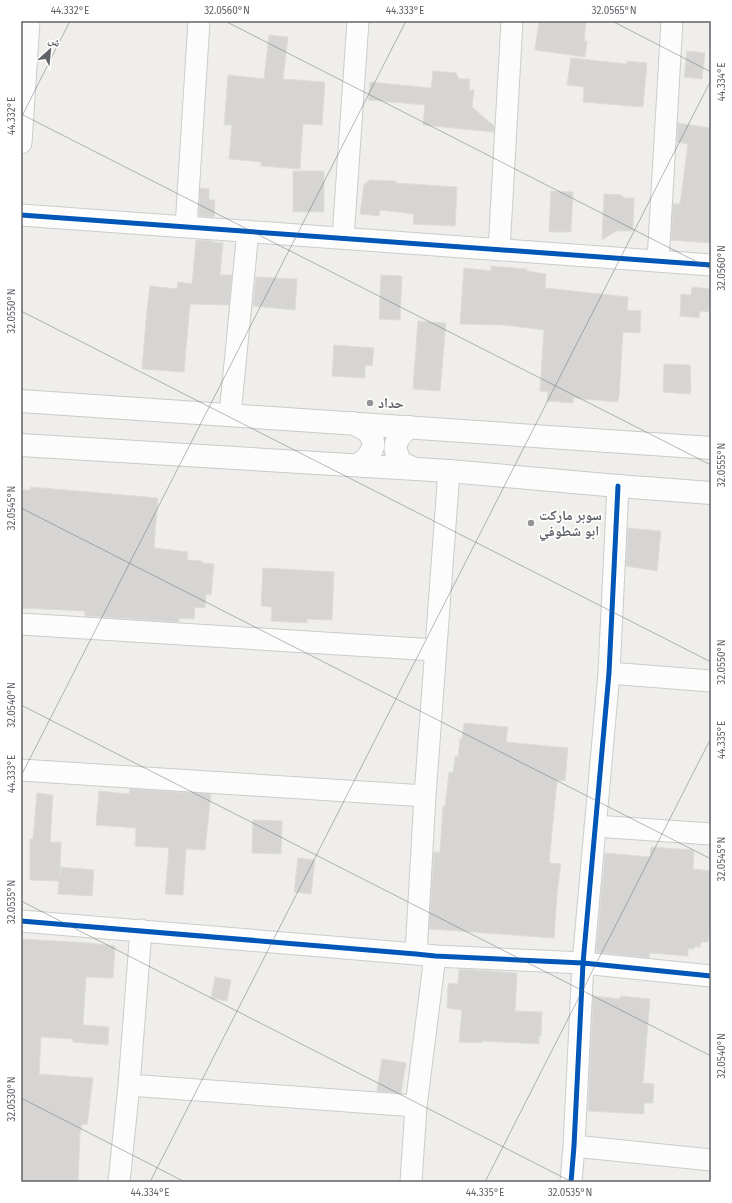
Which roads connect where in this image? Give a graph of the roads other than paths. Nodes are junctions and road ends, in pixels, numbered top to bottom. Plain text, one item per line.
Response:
1 (29, 21) edge
2 (200, 21) edge
3 (358, 21) edge
4 (512, 21) edge
5 (672, 21) edge
6 (21, 142) edge
7 (21, 215) edge
8 (186, 227) junction
9 (248, 231) junction
10 (343, 238) junction
11 (499, 250) junction
12 (658, 261) junction
13 (711, 265) edge
14 (21, 401) edge
15 (230, 415) junction
16 (353, 423) junction
17 (410, 427) junction
18 (21, 445) edge
19 (711, 448) edge
20 (358, 465) junction
21 (412, 468) junction
22 (449, 471) junction
23 (618, 486) junction
24 (711, 492) edge
25 (21, 624) edge
26 (435, 650) junction
27 (609, 673) junction
28 (711, 681) edge
29 (21, 770) edge
30 (425, 796) junction
31 (595, 826) junction
32 (711, 834) edge
33 (21, 921) edge
34 (141, 930) junction
35 (426, 955) junction
36 (582, 963) junction
37 (711, 976) edge
38 (129, 1085) junction
39 (416, 1106) junction
40 (574, 1146) junction
41 (711, 1160) edge
42 (119, 1182) edge
43 (411, 1182) edge
44 (571, 1182) edge

1 - 6 street
2 - 8 street
3 - 10 street
4 - 11 street
5 - 12 street
7 - 8 street
8 - 9 street
9 - 10 street
9 - 15 street
10 - 11 street
11 - 12 street
12 - 13 street
14 - 15 main road
15 - 16 main road
16 - 17 main road
16 - 20 main road
17 - 19 main road
17 - 21 main road
18 - 20 main road
20 - 21 main road
21 - 22 main road
22 - 23 main road
22 - 26 street
23 - 24 main road
23 - 27 street
25 - 26 street
26 - 30 street
27 - 28 street
27 - 31 street
29 - 30 street
30 - 35 street
31 - 32 street
31 - 36 street
33 - 34 street
34 - 35 street
34 - 38 street
35 - 36 street
35 - 39 street
36 - 37 street
36 - 40 street
38 - 39 street
38 - 42 street
39 - 43 street
40 - 41 street
40 - 44 street

